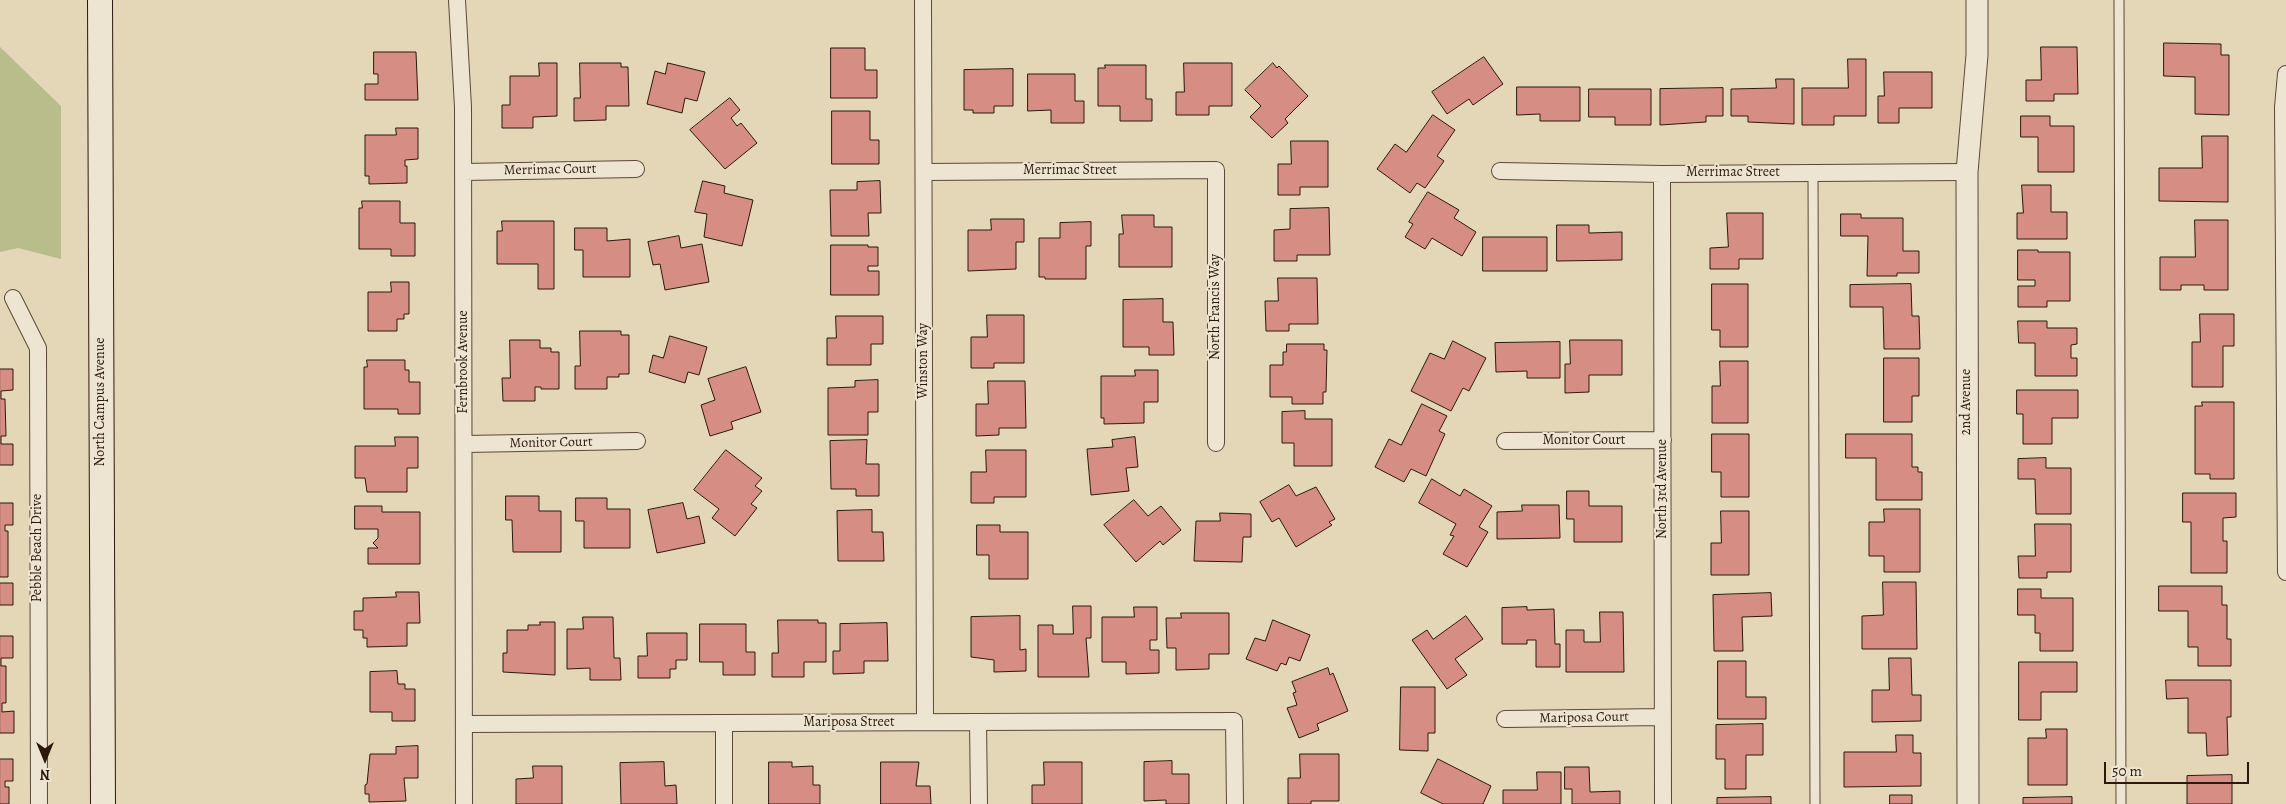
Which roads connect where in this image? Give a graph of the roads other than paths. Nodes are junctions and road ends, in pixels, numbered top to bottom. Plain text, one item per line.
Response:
1 (100, 0) edge
2 (458, 0) edge
3 (923, 0) edge
4 (1977, 0) edge
5 (2119, 0) edge
6 (2286, 74) edge
7 (636, 169) dead end
8 (1216, 170) joint
9 (1500, 171) dead end
10 (463, 172) junction
11 (924, 172) junction
12 (1967, 172) junction
13 (1813, 173) junction
14 (1662, 174) junction
15 (13, 298) dead end
16 (1663, 440) junction
17 (637, 441) dead end
18 (1504, 442) dead end
19 (1216, 443) dead end
20 (465, 444) junction
21 (2286, 572) edge
22 (1663, 717) junction
23 (1505, 719) dead end
24 (925, 722) junction
25 (978, 722) junction
26 (464, 724) junction
27 (724, 724) junction
28 (39, 804) edge
29 (103, 804) edge
30 (464, 804) edge
31 (724, 804) edge
32 (979, 804) edge
33 (1234, 804) edge
34 (1663, 804) edge
35 (1815, 804) edge
36 (1968, 804) edge
37 (2122, 804) edge

1 - 29 main road, North Campus Avenue
2 - 10 street, Fernbrook Avenue
3 - 11 street, Winston Way
4 - 12 street, 2nd Avenue
5 - 37 lane
6 - 21 street
7 - 10 street, Merrimac Court
8 - 11 street, Merrimac Street
8 - 19 street, North Francis Way
9 - 14 street, Merrimac Street
10 - 20 street, Fernbrook Avenue
11 - 24 street, Winston Way
12 - 13 street, Merrimac Street
12 - 36 street, 2nd Avenue
13 - 14 street, Merrimac Street
13 - 35 lane
14 - 16 street, North 3rd Avenue
15 - 28 street, Pebble Beach Drive
16 - 18 street, Monitor Court
16 - 22 street, North 3rd Avenue
17 - 20 street, Monitor Court
20 - 26 street, Fernbrook Avenue
22 - 23 street, Mariposa Court
22 - 34 street, North 3rd Avenue
24 - 25 street, Mariposa Street
24 - 27 street, Mariposa Street
25 - 32 street
25 - 33 street, Mariposa Street
26 - 27 street, Mariposa Street
26 - 30 street, Fernbrook Avenue
27 - 31 street

